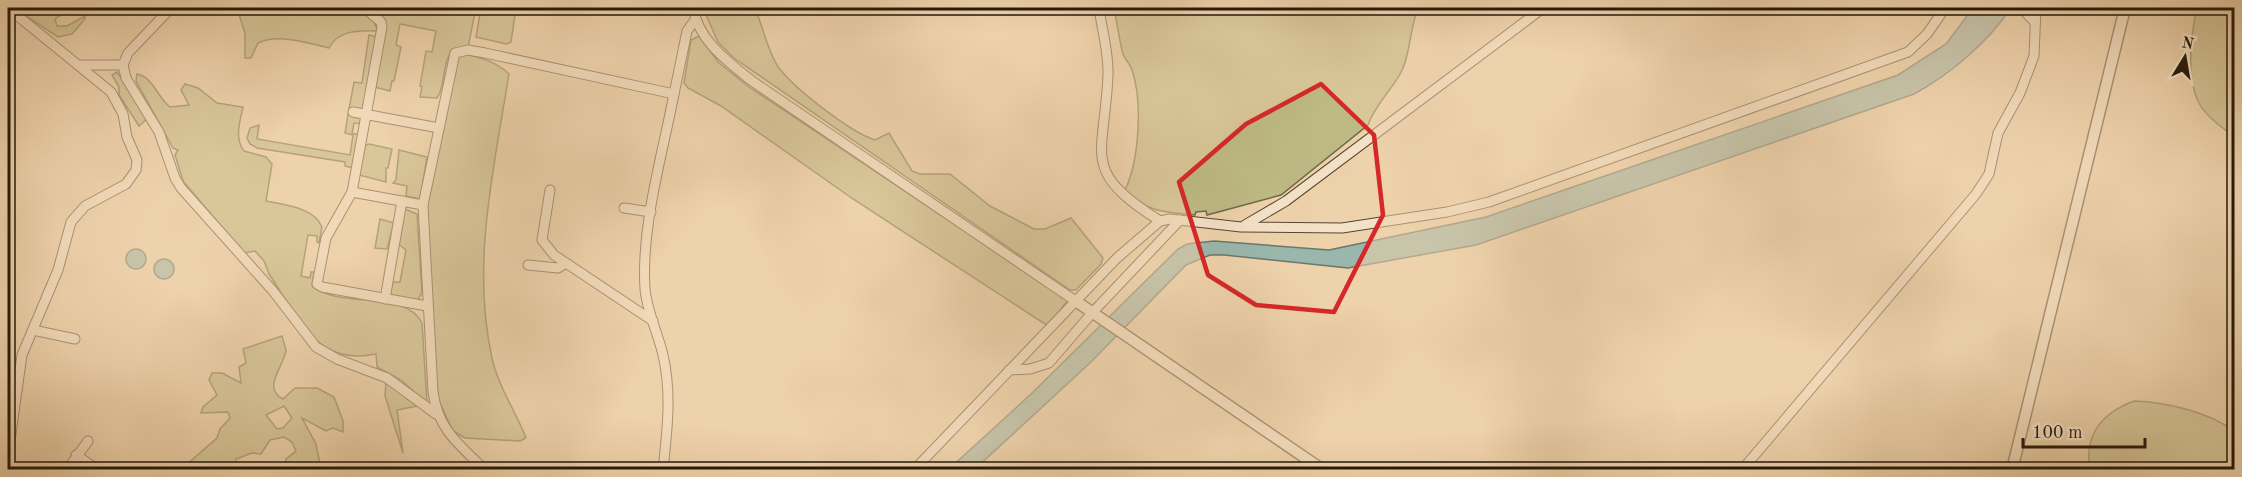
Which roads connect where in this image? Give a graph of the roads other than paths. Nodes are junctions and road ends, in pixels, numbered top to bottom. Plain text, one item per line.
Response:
1 (171, 8) edge
2 (365, 8) edge
3 (693, 8) edge
4 (1099, 8) edge
5 (1543, 8) edge
6 (1945, 8) edge
7 (2021, 8) edge
8 (2036, 8) edge
9 (2125, 8) edge
10 (8, 11) edge
11 (695, 20) junction
12 (2034, 21) junction
13 (78, 65) junction
14 (123, 65) junction
15 (674, 94) junction
16 (352, 112) dead end
17 (367, 114) junction
18 (439, 128) junction
19 (550, 190) dead end
20 (352, 192) junction
21 (402, 201) junction
22 (423, 205) junction
23 (624, 208) dead end
24 (651, 213) junction
25 (1160, 220) junction
26 (1180, 220) junction
27 (1241, 227) junction
28 (566, 263) junction
29 (528, 265) dead end
30 (385, 299) junction
31 (1077, 302) junction
32 (427, 306) junction
33 (1092, 313) junction
34 (653, 321) junction
35 (33, 330) junction
36 (75, 339) dead end
37 (1009, 370) junction
38 (436, 414) junction
39 (88, 441) dead end
40 (76, 454) junction
41 (8, 456) edge
42 (67, 470) edge
43 (98, 470) edge
44 (485, 470) edge
45 (663, 470) edge
46 (914, 470) edge
47 (1323, 470) edge
48 (1742, 470) edge
49 (2012, 470) edge

1 - 14 street
2 - 17 street
3 - 11 street
4 - 25 street
5 - 27 street
6 - 27 street
7 - 12 street
8 - 12 street
9 - 49 street
10 - 13 street
11 - 15 street
11 - 31 street
12 - 48 street
13 - 14 street
13 - 35 street
14 - 38 street
15 - 18 street
15 - 24 street
16 - 17 street
17 - 18 street
17 - 20 street
18 - 22 street
19 - 28 street
20 - 21 street
20 - 30 street
21 - 22 street
21 - 30 street
22 - 32 street
23 - 24 street
24 - 34 street
25 - 26 street
25 - 31 street
26 - 27 street
26 - 33 street
28 - 29 street
28 - 34 street
30 - 32 street
31 - 33 street
31 - 37 street
32 - 38 street
33 - 37 street
33 - 47 street
34 - 45 street
35 - 36 street
35 - 41 street
37 - 46 street
38 - 44 street
39 - 40 street
40 - 42 street
40 - 43 street

